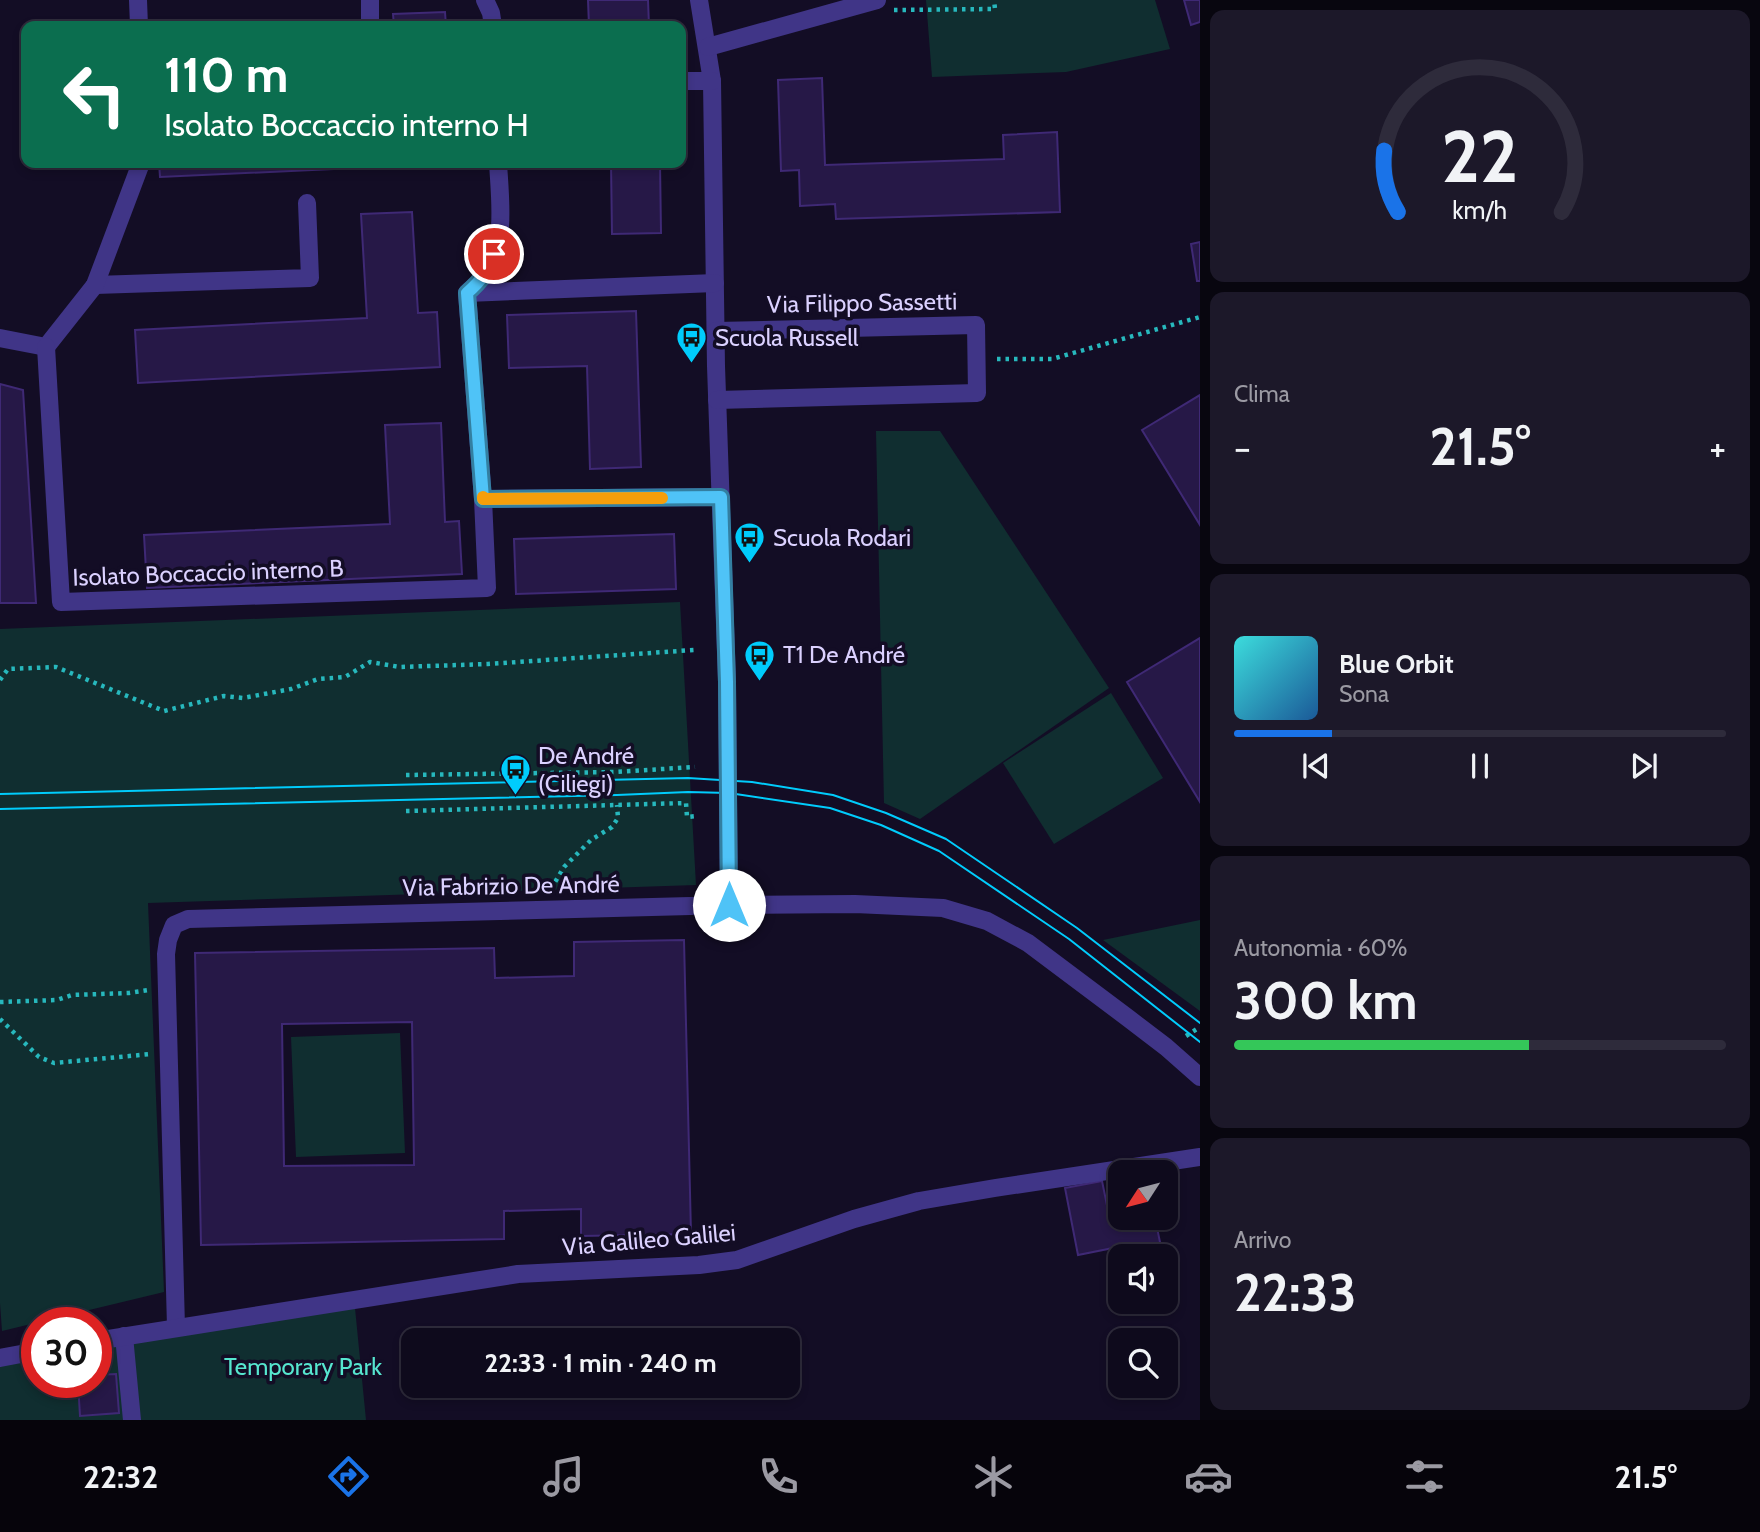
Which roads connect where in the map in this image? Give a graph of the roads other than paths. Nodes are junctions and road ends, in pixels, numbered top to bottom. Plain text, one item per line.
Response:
1 (138, 0) edge
2 (370, 0) edge
3 (485, 0) edge
4 (699, 0) edge
5 (877, 0) edge
6 (139, 21) edge
7 (370, 21) edge
8 (492, 21) edge
9 (708, 47) junction
10 (686, 81) edge
11 (712, 81) junction
12 (139, 168) edge
13 (499, 168) edge
14 (307, 203) dead end
15 (715, 283) junction
16 (95, 285) junction
17 (467, 293) junction
18 (716, 331) junction
19 (0, 338) edge
20 (46, 347) junction
21 (717, 400) junction
22 (721, 497) junction
23 (483, 499) junction
24 (729, 905) junction
25 (1200, 1077) edge
26 (1200, 1157) edge
27 (176, 1327) junction
28 (124, 1336) junction
29 (112, 1338) edge
30 (21, 1354) edge
31 (0, 1358) edge
32 (132, 1420) edge

1 - 6 street
2 - 7 street
3 - 8 street
4 - 9 street
5 - 9 street
9 - 11 street
10 - 11 street
11 - 15 street
12 - 16 street
13 - 17 street
14 - 16 street
15 - 17 street
15 - 18 street
16 - 20 street
17 - 23 street
18 - 21 street
18 - 21 street, Via Filippo Sassetti
19 - 20 street
20 - 23 street, Isolato Boccaccio interno B
21 - 22 street
22 - 23 street
22 - 24 street
24 - 25 street, Via Fabrizio De André
24 - 27 street, Via Fabrizio De André
26 - 27 street, Via Galileo Galilei
27 - 28 street, Via Galileo Galilei
28 - 29 street, Via Galileo Galilei
28 - 32 street
30 - 31 street

